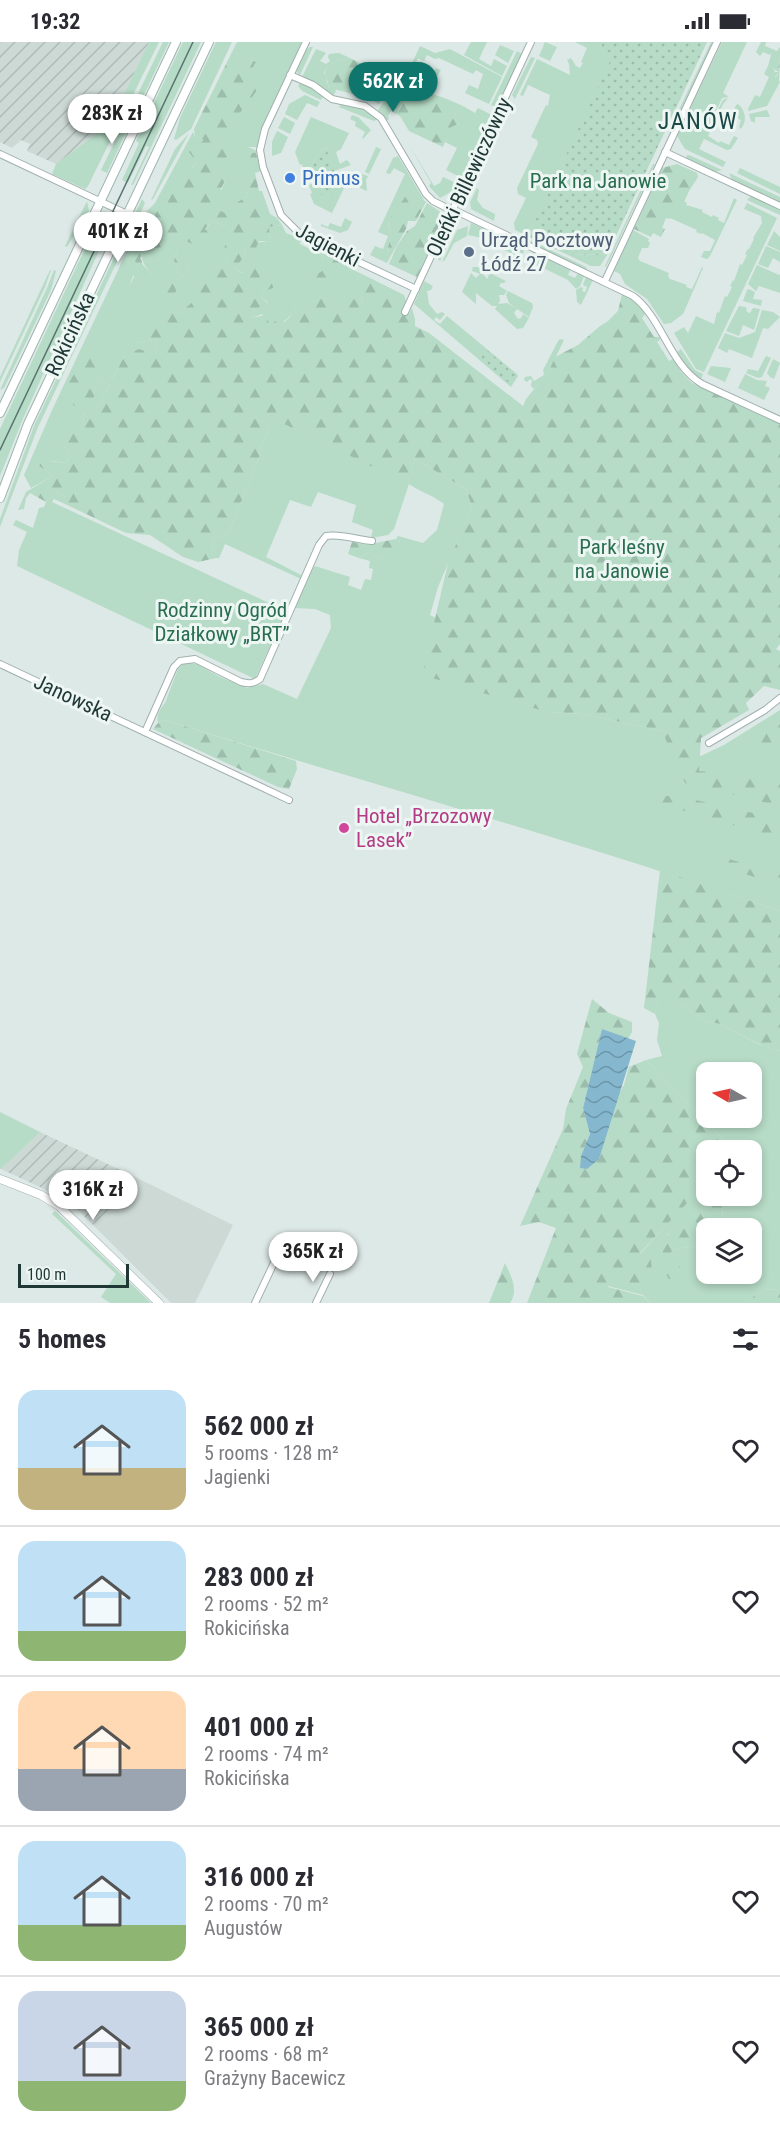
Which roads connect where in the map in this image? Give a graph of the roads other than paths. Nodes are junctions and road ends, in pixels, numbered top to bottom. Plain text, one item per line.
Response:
1 (176, 42) edge
2 (209, 42) edge
3 (306, 42) edge
4 (531, 42) edge
5 (717, 42) edge
6 (291, 75) junction
7 (665, 152) junction
8 (0, 154) edge
9 (100, 201) junction
10 (780, 206) edge
11 (454, 211) junction
12 (127, 214) junction
13 (605, 281) junction
14 (416, 289) junction
15 (405, 312) dead end
16 (0, 413) edge
17 (780, 420) edge
18 (0, 498) edge
19 (372, 541) dead end
20 (0, 664) edge
21 (780, 698) edge
22 (145, 732) junction
23 (709, 743) dead end
24 (289, 800) dead end
25 (0, 1179) edge
26 (290, 1252) dead end
27 (330, 1274) dead end
28 (159, 1303) edge
29 (255, 1303) edge
30 (316, 1303) edge

1 - 9 main road, Rokicińska
2 - 12 main road, Rokicińska
3 - 6 street, Jagienki
4 - 11 street, Oleńki Billewiczówny
5 - 7 street
6 - 11 street
6 - 14 street, Jagienki
7 - 10 street
7 - 13 street
8 - 9 street
9 - 12 street
9 - 16 main road, Rokicińska
11 - 13 street
11 - 14 street, Oleńki Billewiczówny
12 - 18 main road, Rokicińska
13 - 17 street
14 - 15 street, Oleńki Billewiczówny
19 - 22 street
20 - 22 street, Janowska
21 - 23 street
22 - 24 street, Janowska
25 - 28 street
26 - 29 street
27 - 30 street

